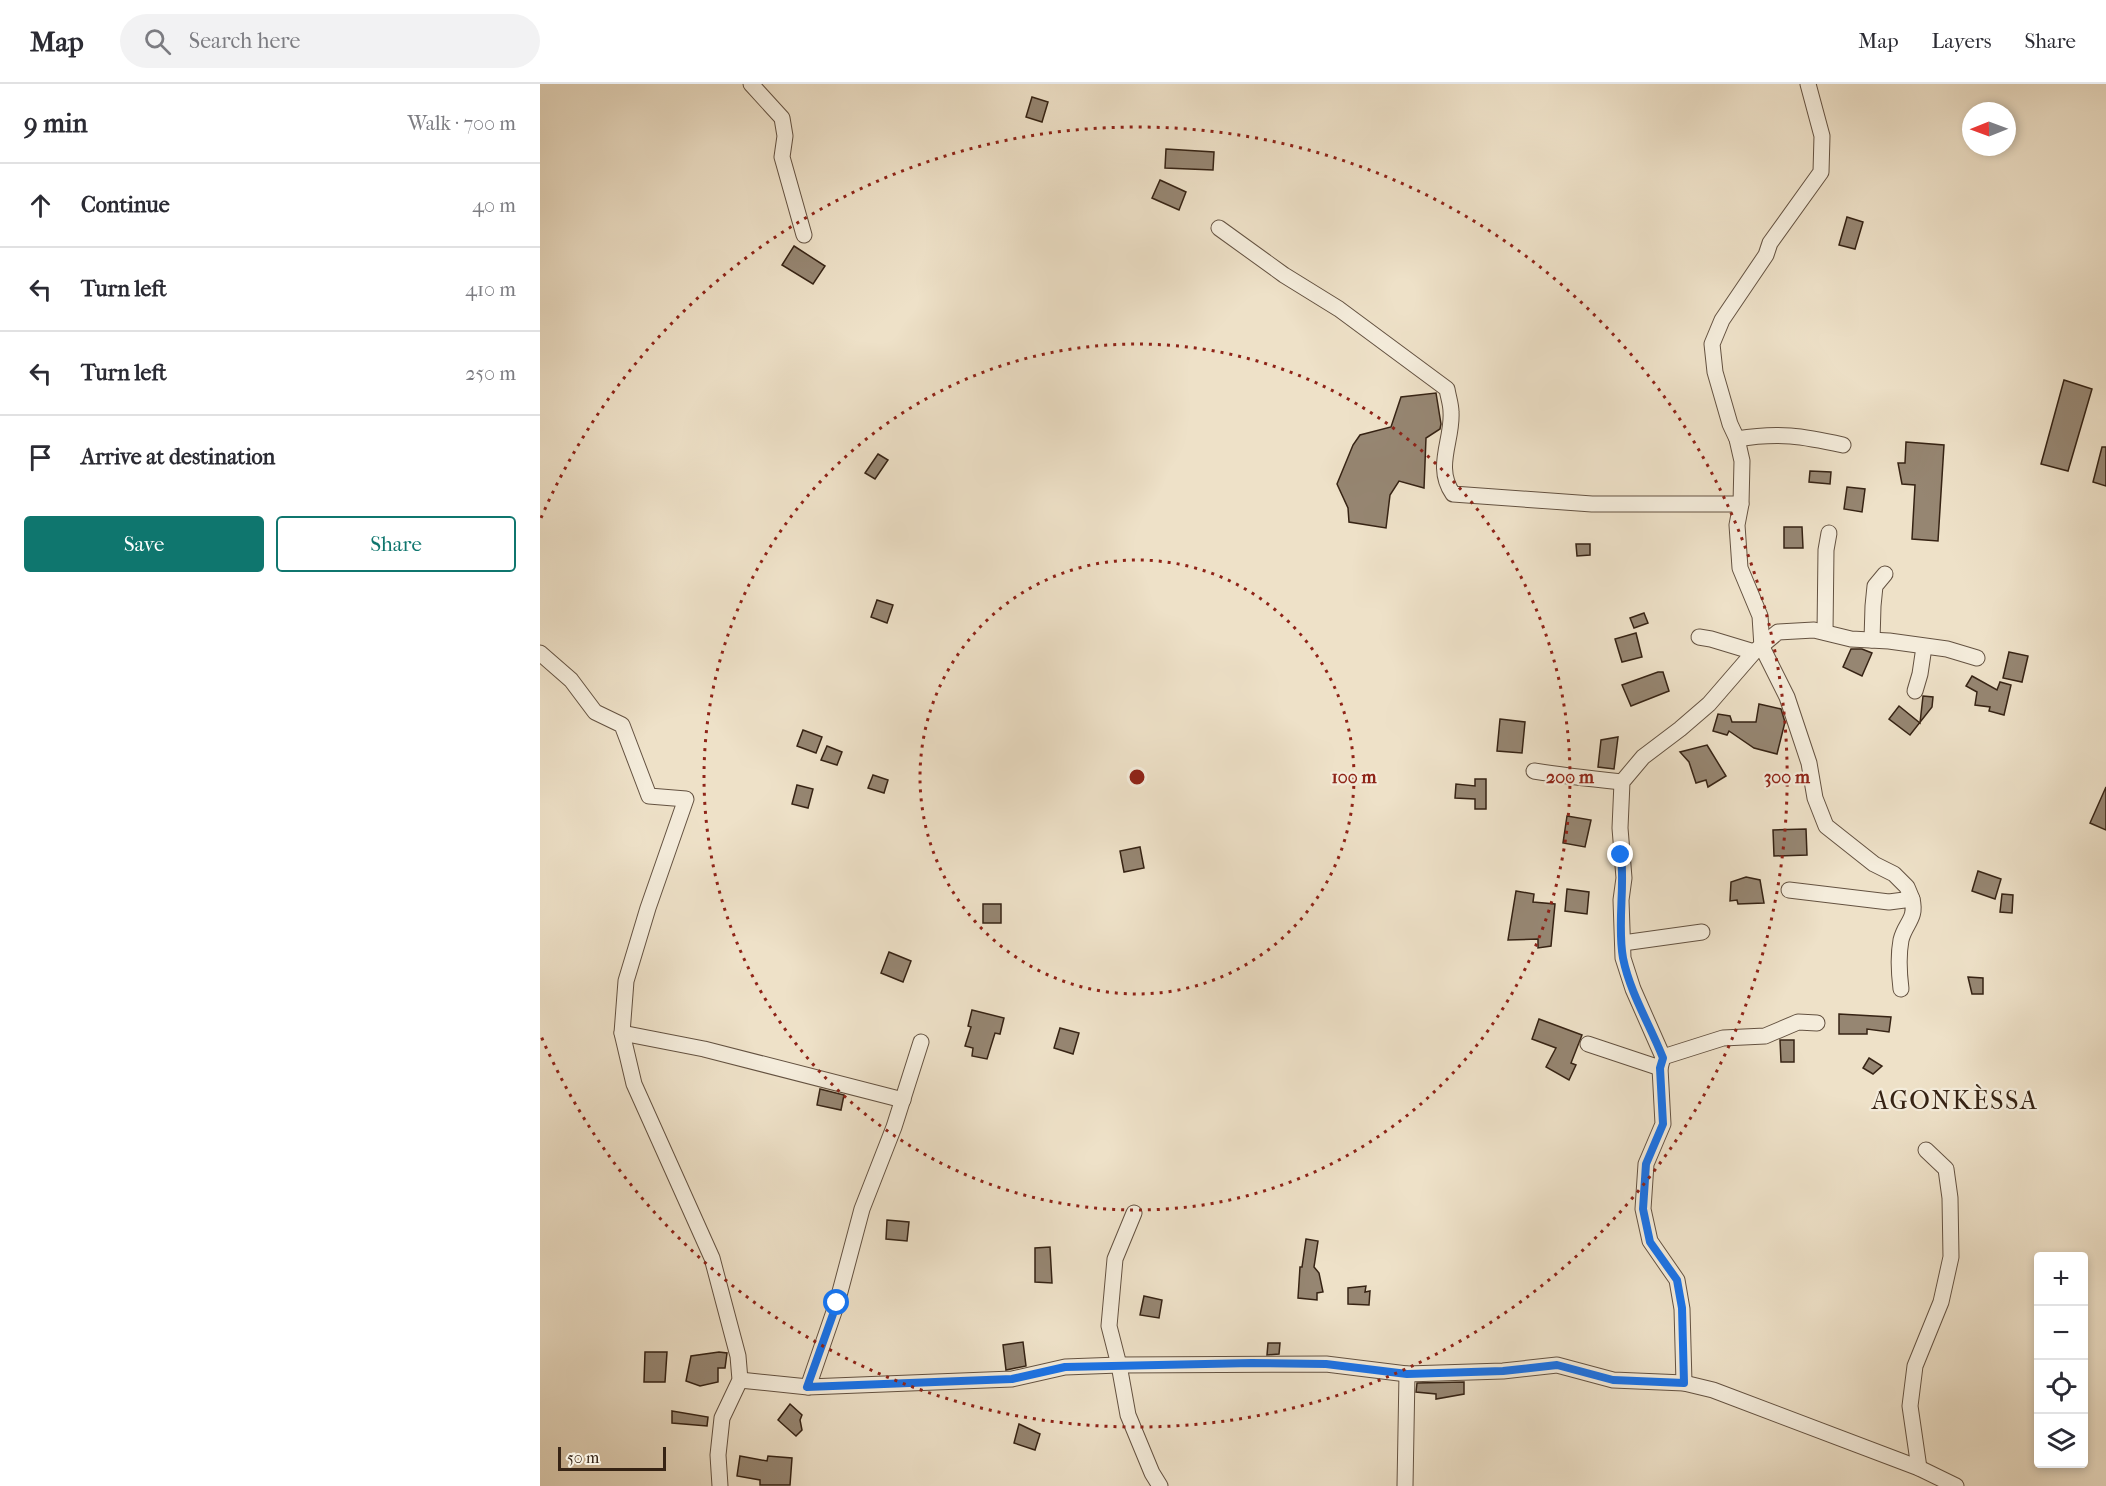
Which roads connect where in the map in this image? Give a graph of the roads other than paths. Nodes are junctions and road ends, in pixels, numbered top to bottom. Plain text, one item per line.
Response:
1 (751, 84) edge
2 (1808, 84) edge
3 (1219, 228) dead end
4 (804, 235) dead end
5 (1737, 439) junction
6 (1843, 445) dead end
7 (1741, 504) junction
8 (1829, 533) dead end
9 (1885, 574) dead end
10 (1825, 632) junction
11 (1699, 637) dead end
12 (1872, 640) junction
13 (1924, 647) junction
14 (1758, 650) junction
15 (540, 653) edge
16 (1977, 658) dead end
17 (1915, 691) dead end
18 (1534, 771) dead end
19 (1622, 782) junction
20 (1789, 890) dead end
21 (1912, 899) junction
22 (1702, 932) dead end
23 (1623, 943) junction
24 (1901, 989) dead end
25 (1817, 1023) dead end
26 (622, 1033) junction
27 (921, 1042) dead end
28 (1588, 1044) dead end
29 (1661, 1063) junction
30 (903, 1100) junction
31 (1926, 1150) dead end
32 (1134, 1213) dead end
33 (1119, 1365) junction
34 (1407, 1374) junction
35 (740, 1380) junction
36 (1684, 1383) junction
37 (807, 1387) junction
38 (1919, 1468) junction
39 (1937, 1482) edge
40 (720, 1486) edge
41 (1161, 1486) edge
42 (1405, 1486) edge
43 (1956, 1486) edge

1 - 4 street
2 - 5 street
3 - 7 street
5 - 6 street
5 - 7 street
7 - 14 street
8 - 10 street
9 - 12 street
10 - 12 street
10 - 14 street
11 - 14 street
12 - 13 street
13 - 16 street
13 - 17 street
14 - 19 street
14 - 21 street
15 - 26 street
18 - 19 street
19 - 23 street
20 - 21 street
21 - 24 street
22 - 23 street
23 - 29 street
25 - 29 street
26 - 30 street
26 - 35 street
27 - 30 street
28 - 29 street
29 - 36 street
30 - 37 street
31 - 38 street
32 - 33 street
33 - 34 street
33 - 37 street
33 - 41 street
34 - 36 street
34 - 42 street
35 - 37 street
35 - 40 street
36 - 38 street
38 - 39 street
39 - 43 street

